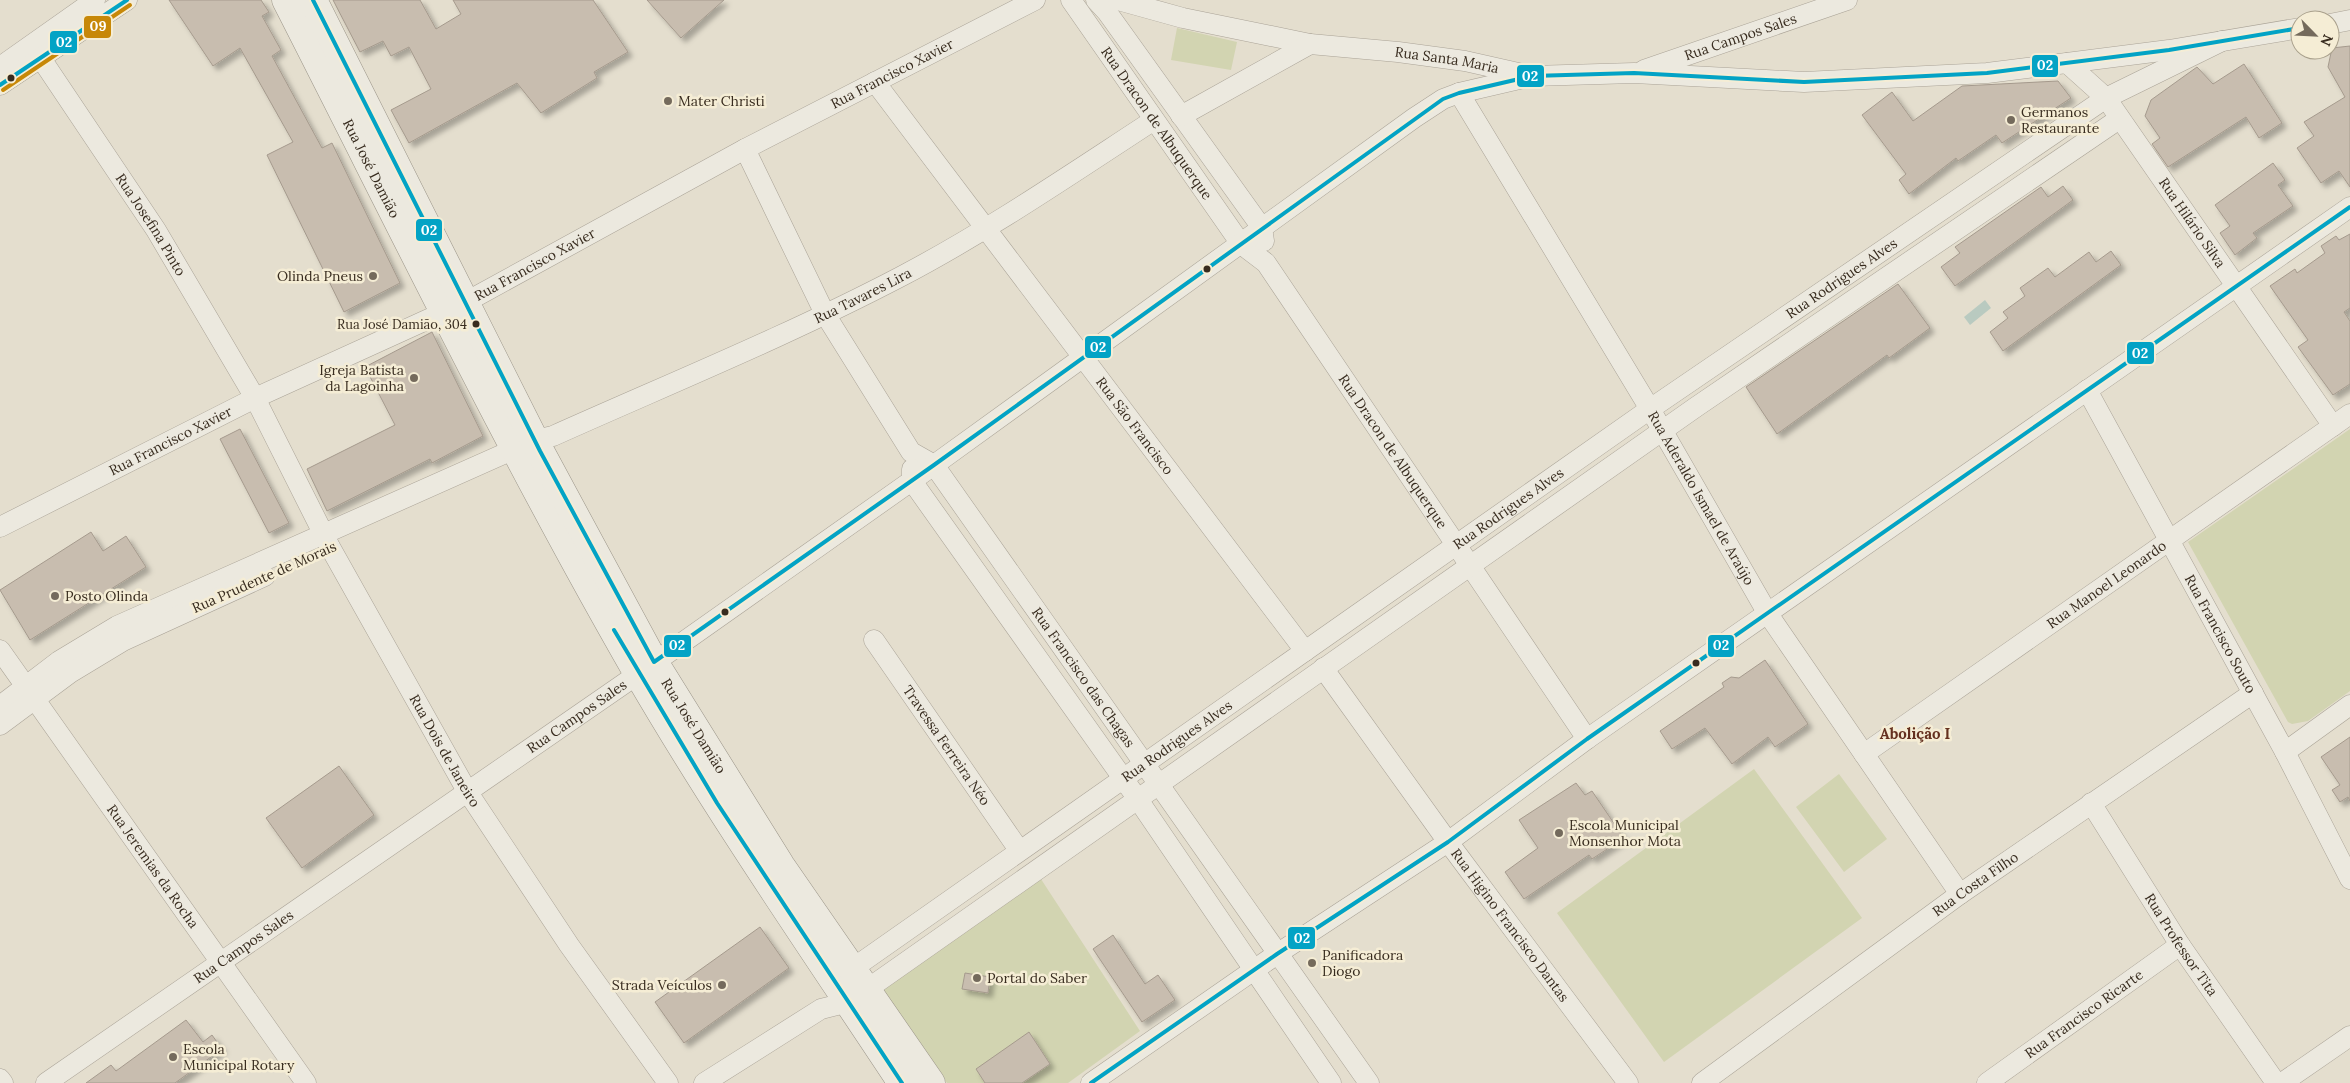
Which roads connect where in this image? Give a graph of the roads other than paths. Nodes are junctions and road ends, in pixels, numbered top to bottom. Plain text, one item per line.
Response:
1 (95, 0) edge
2 (127, 0) edge
3 (286, 0) edge
4 (313, 0) edge
5 (1035, 0) edge
6 (1071, 0) edge
7 (1096, 0) edge
8 (1118, 0) edge
9 (1848, 0) edge
10 (2290, 30) edge
11 (2222, 41) junction
12 (1310, 44) junction
13 (40, 57) junction
14 (2066, 63) junction
15 (0, 67) edge
16 (1634, 73) junction
17 (1532, 76) junction
18 (875, 82) junction
19 (0, 85) edge
20 (1459, 93) junction
21 (2106, 98) junction
22 (1181, 116) junction
23 (2120, 119) junction
24 (1154, 120) junction
25 (746, 149) junction
26 (2350, 207) edge
27 (985, 228) junction
28 (1262, 228) junction
29 (1241, 244) junction
30 (1266, 263) junction
31 (2236, 286) junction
32 (456, 308) junction
33 (825, 314) junction
34 (1083, 357) junction
35 (2087, 390) junction
36 (255, 398) junction
37 (1650, 408) junction
38 (2350, 414) edge
39 (2333, 426) junction
40 (1663, 430) junction
41 (532, 447) junction
42 (911, 452) junction
43 (934, 465) junction
44 (912, 481) junction
45 (0, 527) edge
46 (2169, 540) junction
47 (328, 541) junction
48 (1457, 544) junction
49 (1471, 564) junction
50 (1768, 614) junction
51 (874, 640) dead end
52 (0, 650) edge
53 (1305, 651) junction
54 (646, 668) junction
55 (1323, 668) junction
56 (29, 693) junction
57 (2253, 693) junction
58 (2350, 705) edge
59 (0, 706) edge
60 (0, 725) edge
61 (1587, 739) junction
62 (2285, 752) junction
63 (1864, 754) junction
64 (1144, 763) junction
65 (1123, 778) junction
66 (1158, 783) junction
67 (467, 791) junction
68 (1137, 798) junction
69 (2091, 803) junction
70 (1448, 842) junction
71 (1019, 850) junction
72 (2350, 879) edge
73 (1960, 894) junction
74 (2180, 945) junction
75 (1277, 954) junction
76 (220, 962) junction
77 (1254, 971) junction
78 (850, 985) junction
79 (2350, 1036) edge
80 (0, 1079) edge
81 (3, 1083) edge
82 (46, 1083) edge
83 (306, 1083) edge
84 (668, 1083) edge
85 (704, 1083) edge
86 (902, 1083) edge
87 (931, 1083) edge
88 (1091, 1083) edge
89 (1331, 1083) edge
90 (1370, 1083) edge
91 (1628, 1083) edge
92 (1702, 1083) edge
93 (1987, 1083) edge
94 (2276, 1083) edge
95 (2282, 1083) edge

1 - 15 street
2 - 13 street
3 - 32 street, Rua José Damião
4 - 32 street, Rua José Damião
5 - 18 street, Rua Francisco Xavier
6 - 24 street, Rua Dracon de Albuquerque
7 - 22 street, Rua Dracon de Albuquerque
8 - 12 street, Rua Santa Maria
9 - 16 street, Rua Campos Sales
10 - 11 street, Rua Santa Maria
11 - 14 street, Rua Santa Maria
11 - 21 street, Rua Rodrigues Alves
12 - 17 street, Rua Santa Maria
12 - 22 street
13 - 19 street
13 - 36 street, Rua Josefina Pinto
14 - 16 street, Rua Santa Maria
14 - 21 street, Rua Hilário Silva
16 - 17 street, Rua Santa Maria
17 - 20 street, Rua Campos Sales
18 - 25 street, Rua Francisco Xavier
18 - 27 street, Rua São Francisco
20 - 28 street, Rua Campos Sales
20 - 37 street, Rua Aderaldo Ismael de Araújo
21 - 23 street, Rua Hilário Silva
21 - 37 street, Rua Rodrigues Alves
22 - 28 street, Rua Dracon de Albuquerque
23 - 31 street, Rua Hilário Silva
23 - 40 street, Rua Rodrigues Alves
24 - 27 street, Rua Tavares Lira
24 - 29 street, Rua Dracon de Albuquerque
25 - 32 street, Rua Francisco Xavier
25 - 33 street, Rua Francisco das Chagas
26 - 31 street
27 - 33 street, Rua Tavares Lira
27 - 34 street, Rua São Francisco
28 - 29 street, Rua Campos Sales
28 - 30 street, Rua Dracon de Albuquerque
29 - 30 street, Rua Dracon de Albuquerque
29 - 34 street, Rua Campos Sales
30 - 48 street, Rua Dracon de Albuquerque
31 - 35 street
31 - 39 street, Rua Hilário Silva
32 - 36 street, Rua Francisco Xavier
32 - 41 street, Rua José Damião
33 - 41 street, Rua Tavares Lira
33 - 42 street, Rua Francisco das Chagas
34 - 43 street, Rua Campos Sales
34 - 53 street, Rua São Francisco
35 - 46 street, Rua Francisco Souto
35 - 50 street
36 - 45 street, Rua Francisco Xavier
36 - 47 street, Rua Dois de Janeiro
37 - 40 street, Rua Aderaldo Ismael de Araújo
37 - 48 street, Rua Rodrigues Alves
38 - 39 street, Rua Manoel Leonardo
39 - 46 street, Rua Manoel Leonardo
40 - 49 street, Rua Rodrigues Alves
40 - 50 street, Rua Aderaldo Ismael de Araújo
41 - 47 street, Rua Prudente de Morais
41 - 54 street, Rua José Damião
42 - 43 street, Rua Francisco das Chagas
42 - 44 street, Rua Francisco das Chagas
43 - 44 street, Rua Campos Sales
43 - 64 street, Rua Francisco das Chagas
44 - 54 street, Rua Campos Sales
44 - 65 street, Rua Francisco das Chagas
46 - 57 street, Rua Francisco Souto
46 - 63 street, Rua Manoel Leonardo
47 - 56 street, Rua Prudente de Morais
47 - 67 street, Rua Dois de Janeiro
48 - 49 street, Rua Dracon de Albuquerque
48 - 53 street, Rua Rodrigues Alves
49 - 55 street, Rua Rodrigues Alves
49 - 61 street, Rua Dracon de Albuquerque
50 - 61 street
50 - 63 street, Rua Aderaldo Ismael de Araújo
51 - 71 street, Travessa Ferreira Néo
52 - 56 street, Rua Jeremias da Rocha
53 - 64 street, Rua Rodrigues Alves
54 - 67 street, Rua Campos Sales
54 - 78 street, Rua José Damião
55 - 66 street, Rua Rodrigues Alves
55 - 70 street, Rua Higino Francisco Dantas
56 - 59 street, Rua Prudente de Morais
56 - 60 street, Rua Prudente de Morais
56 - 76 street, Rua Jeremias da Rocha
57 - 62 street, Rua Francisco Souto
57 - 69 street, Rua Costa Filho
58 - 62 street
61 - 70 street
62 - 72 street, Rua Francisco Souto
63 - 73 street, Rua Aderaldo Ismael de Araújo
64 - 65 street, Rua Rodrigues Alves
64 - 66 street, Rua Francisco das Chagas
65 - 68 street, Rua Francisco das Chagas
65 - 71 street, Rua Rodrigues Alves
66 - 68 street, Rua Rodrigues Alves
66 - 75 street, Rua Francisco das Chagas
67 - 76 street, Rua Campos Sales
67 - 84 street, Rua Dois de Janeiro
68 - 77 street, Rua Francisco das Chagas
68 - 78 street, Rua Rodrigues Alves
69 - 73 street, Rua Costa Filho
69 - 74 street, Rua Professor Tita
70 - 75 street
70 - 91 street, Rua Higino Francisco Dantas
71 - 78 street, Rua Rodrigues Alves
73 - 92 street, Rua Costa Filho
74 - 93 street, Rua Francisco Ricarte
74 - 94 street, Rua Professor Tita
75 - 77 street
75 - 90 street, Rua Francisco das Chagas
76 - 82 street, Rua Campos Sales
76 - 83 street, Rua Jeremias da Rocha
77 - 88 street
77 - 89 street, Rua Francisco das Chagas
78 - 85 street, Rua Rodrigues Alves
78 - 86 street, Rua José Damião
78 - 87 street, Rua José Damião
79 - 95 street
80 - 81 street

